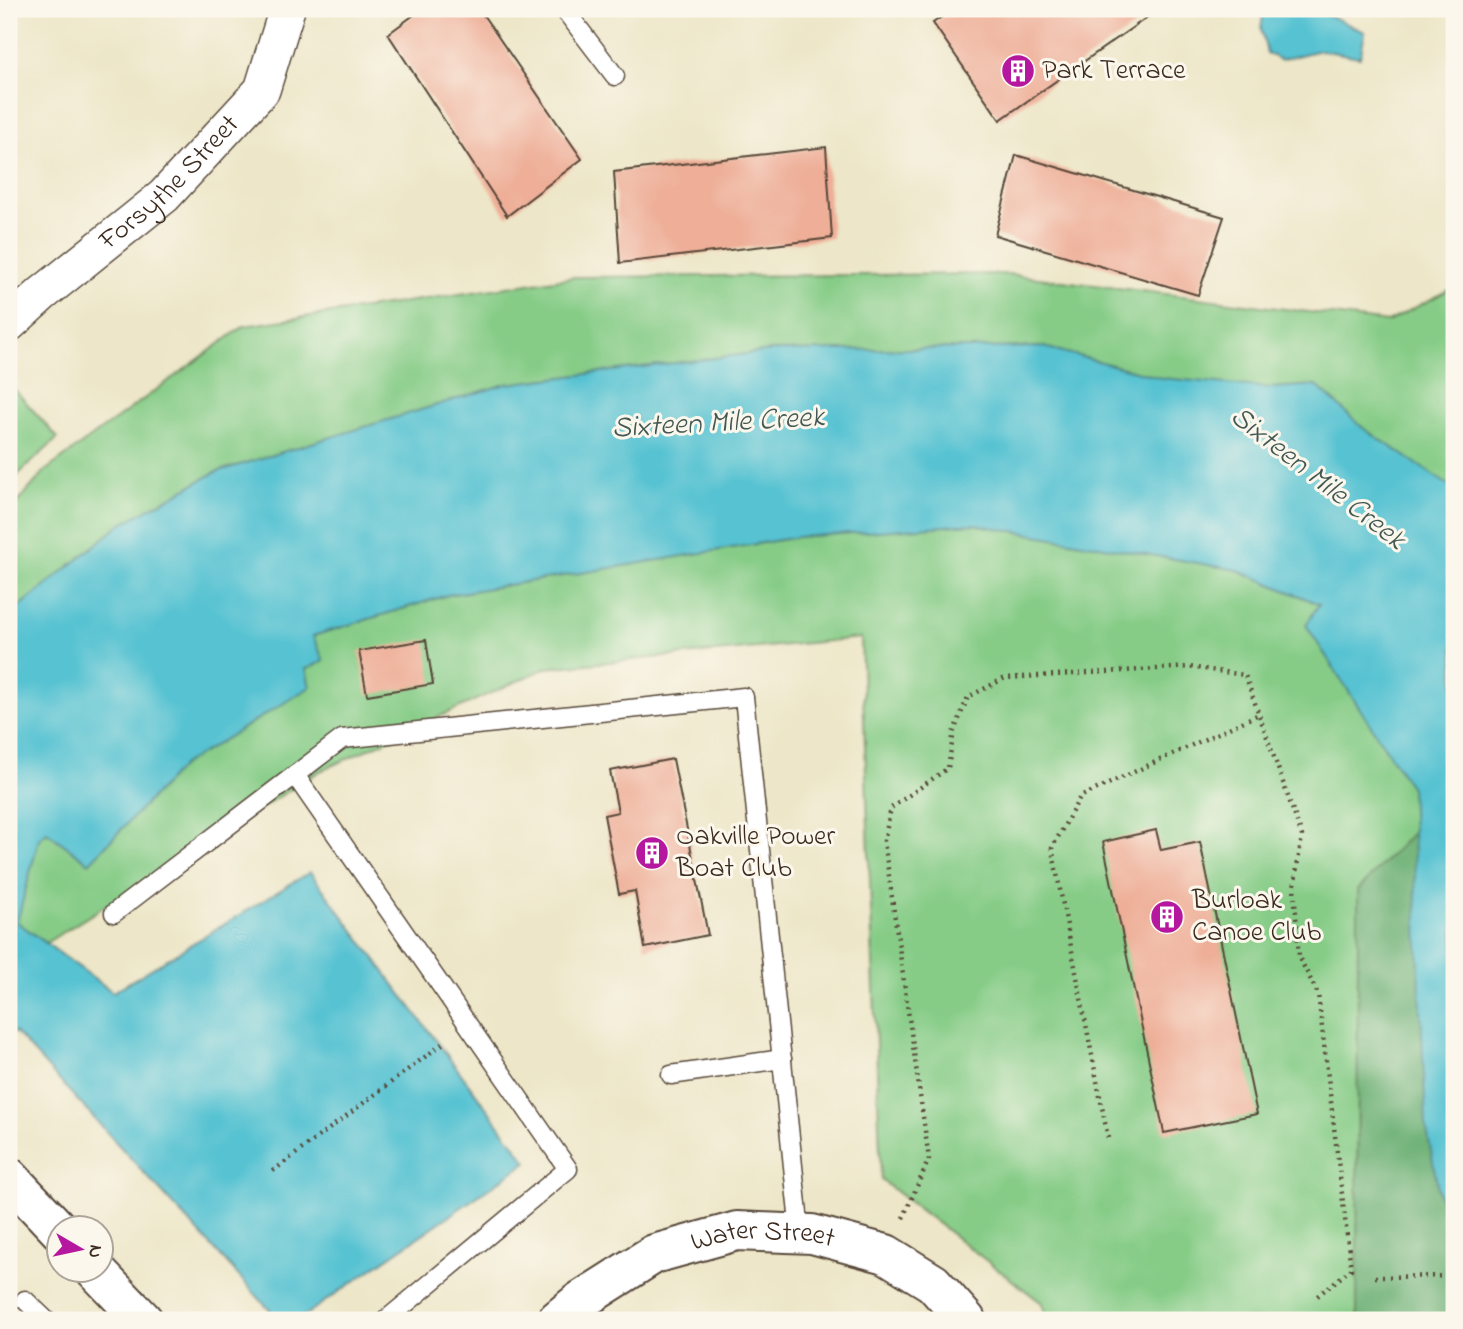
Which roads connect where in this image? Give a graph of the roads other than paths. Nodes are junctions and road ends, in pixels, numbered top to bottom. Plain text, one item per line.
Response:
1 (564, 9) edge
2 (285, 10) edge
3 (615, 76) dead end
4 (9, 324) edge
5 (295, 775) junction
6 (114, 913) dead end
7 (782, 1059) junction
8 (671, 1075) dead end
9 (9, 1177) edge
10 (46, 1216) edge
11 (800, 1233) junction
12 (109, 1284) edge
13 (25, 1300) dead end
14 (46, 1320) edge
15 (143, 1320) edge
16 (386, 1320) edge
17 (557, 1320) edge
18 (966, 1320) edge

1 - 3 lane
2 - 4 street, Forsythe Street
5 - 6 lane
5 - 7 lane
5 - 16 lane
7 - 8 lane
7 - 11 lane
9 - 10 street
11 - 17 street, Water Street
11 - 18 street, Water Street
12 - 15 street
13 - 14 lane

